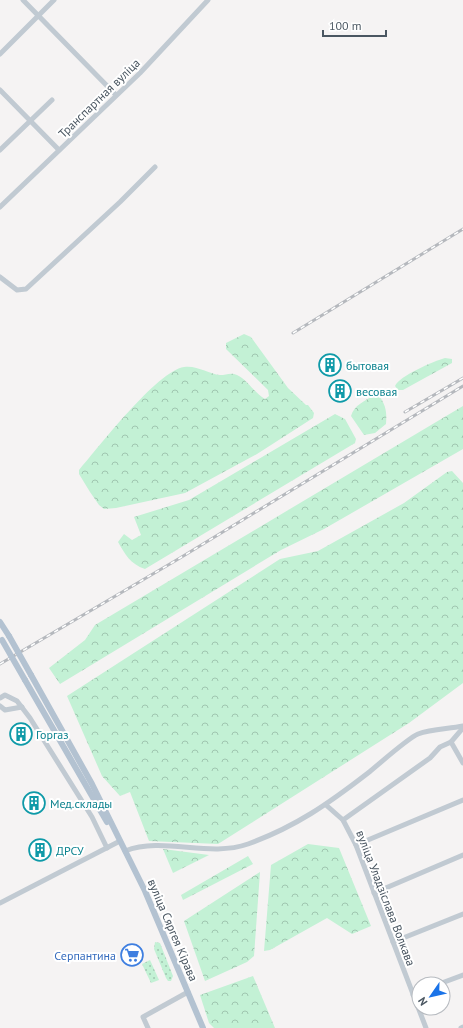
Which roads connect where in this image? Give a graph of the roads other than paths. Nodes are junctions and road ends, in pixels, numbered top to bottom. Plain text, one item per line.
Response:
1 (23, 0) edge
2 (54, 0) edge
3 (208, 0) edge
4 (38, 16) junction
5 (0, 54) edge
6 (0, 90) edge
7 (116, 95) junction
8 (52, 100) dead end
9 (30, 121) junction
10 (0, 150) edge
11 (59, 150) junction
12 (155, 166) dead end
13 (0, 207) edge
14 (0, 277) edge
15 (0, 622) edge
16 (1, 638) edge
17 (0, 698) edge
18 (0, 706) edge
19 (22, 707) junction
20 (463, 727) edge
21 (451, 742) junction
22 (463, 763) edge
23 (463, 800) edge
24 (326, 805) junction
25 (343, 820) junction
26 (120, 841) junction
27 (356, 845) junction
28 (107, 848) junction
29 (125, 851) junction
30 (463, 855) edge
31 (374, 893) junction
32 (0, 903) edge
33 (463, 914) edge
34 (393, 942) junction
35 (463, 975) edge
36 (451, 980) edge
37 (411, 989) edge
38 (188, 992) junction
39 (421, 1016) edge
40 (148, 1028) edge
41 (203, 1028) edge
42 (426, 1028) edge

1 - 4 street
2 - 4 street
3 - 7 street, Транспартная вуліца
4 - 5 street
4 - 7 street
6 - 9 street
7 - 11 street, Транспартная вуліца
8 - 9 street
9 - 10 street
9 - 11 street
11 - 13 street, Транспартная вуліца
12 - 14 street
15 - 26 main road, вуліца Сяргея Кірава, bridge
16 - 26 main road, вуліца Сяргея Кірава, bridge
17 - 19 street
18 - 19 street
19 - 28 street
20 - 21 street
20 - 24 street
21 - 22 street
21 - 25 street
23 - 27 street
24 - 25 street
24 - 29 street
25 - 27 street, вуліца Уладзіслава Волкава
26 - 28 street
26 - 29 main road, вуліца Сяргея Кірава
27 - 31 street, вуліца Уладзіслава Волкава
28 - 32 street
29 - 38 main road, вуліца Сяргея Кірава
30 - 31 street
31 - 34 street, вуліца Уладзіслава Волкава
33 - 34 street
34 - 37 street, вуліца Уладзіслава Волкава
35 - 36 street
38 - 40 street
38 - 41 main road, вуліца Сяргея Кірава
39 - 42 street, вуліца Уладзіслава Волкава

